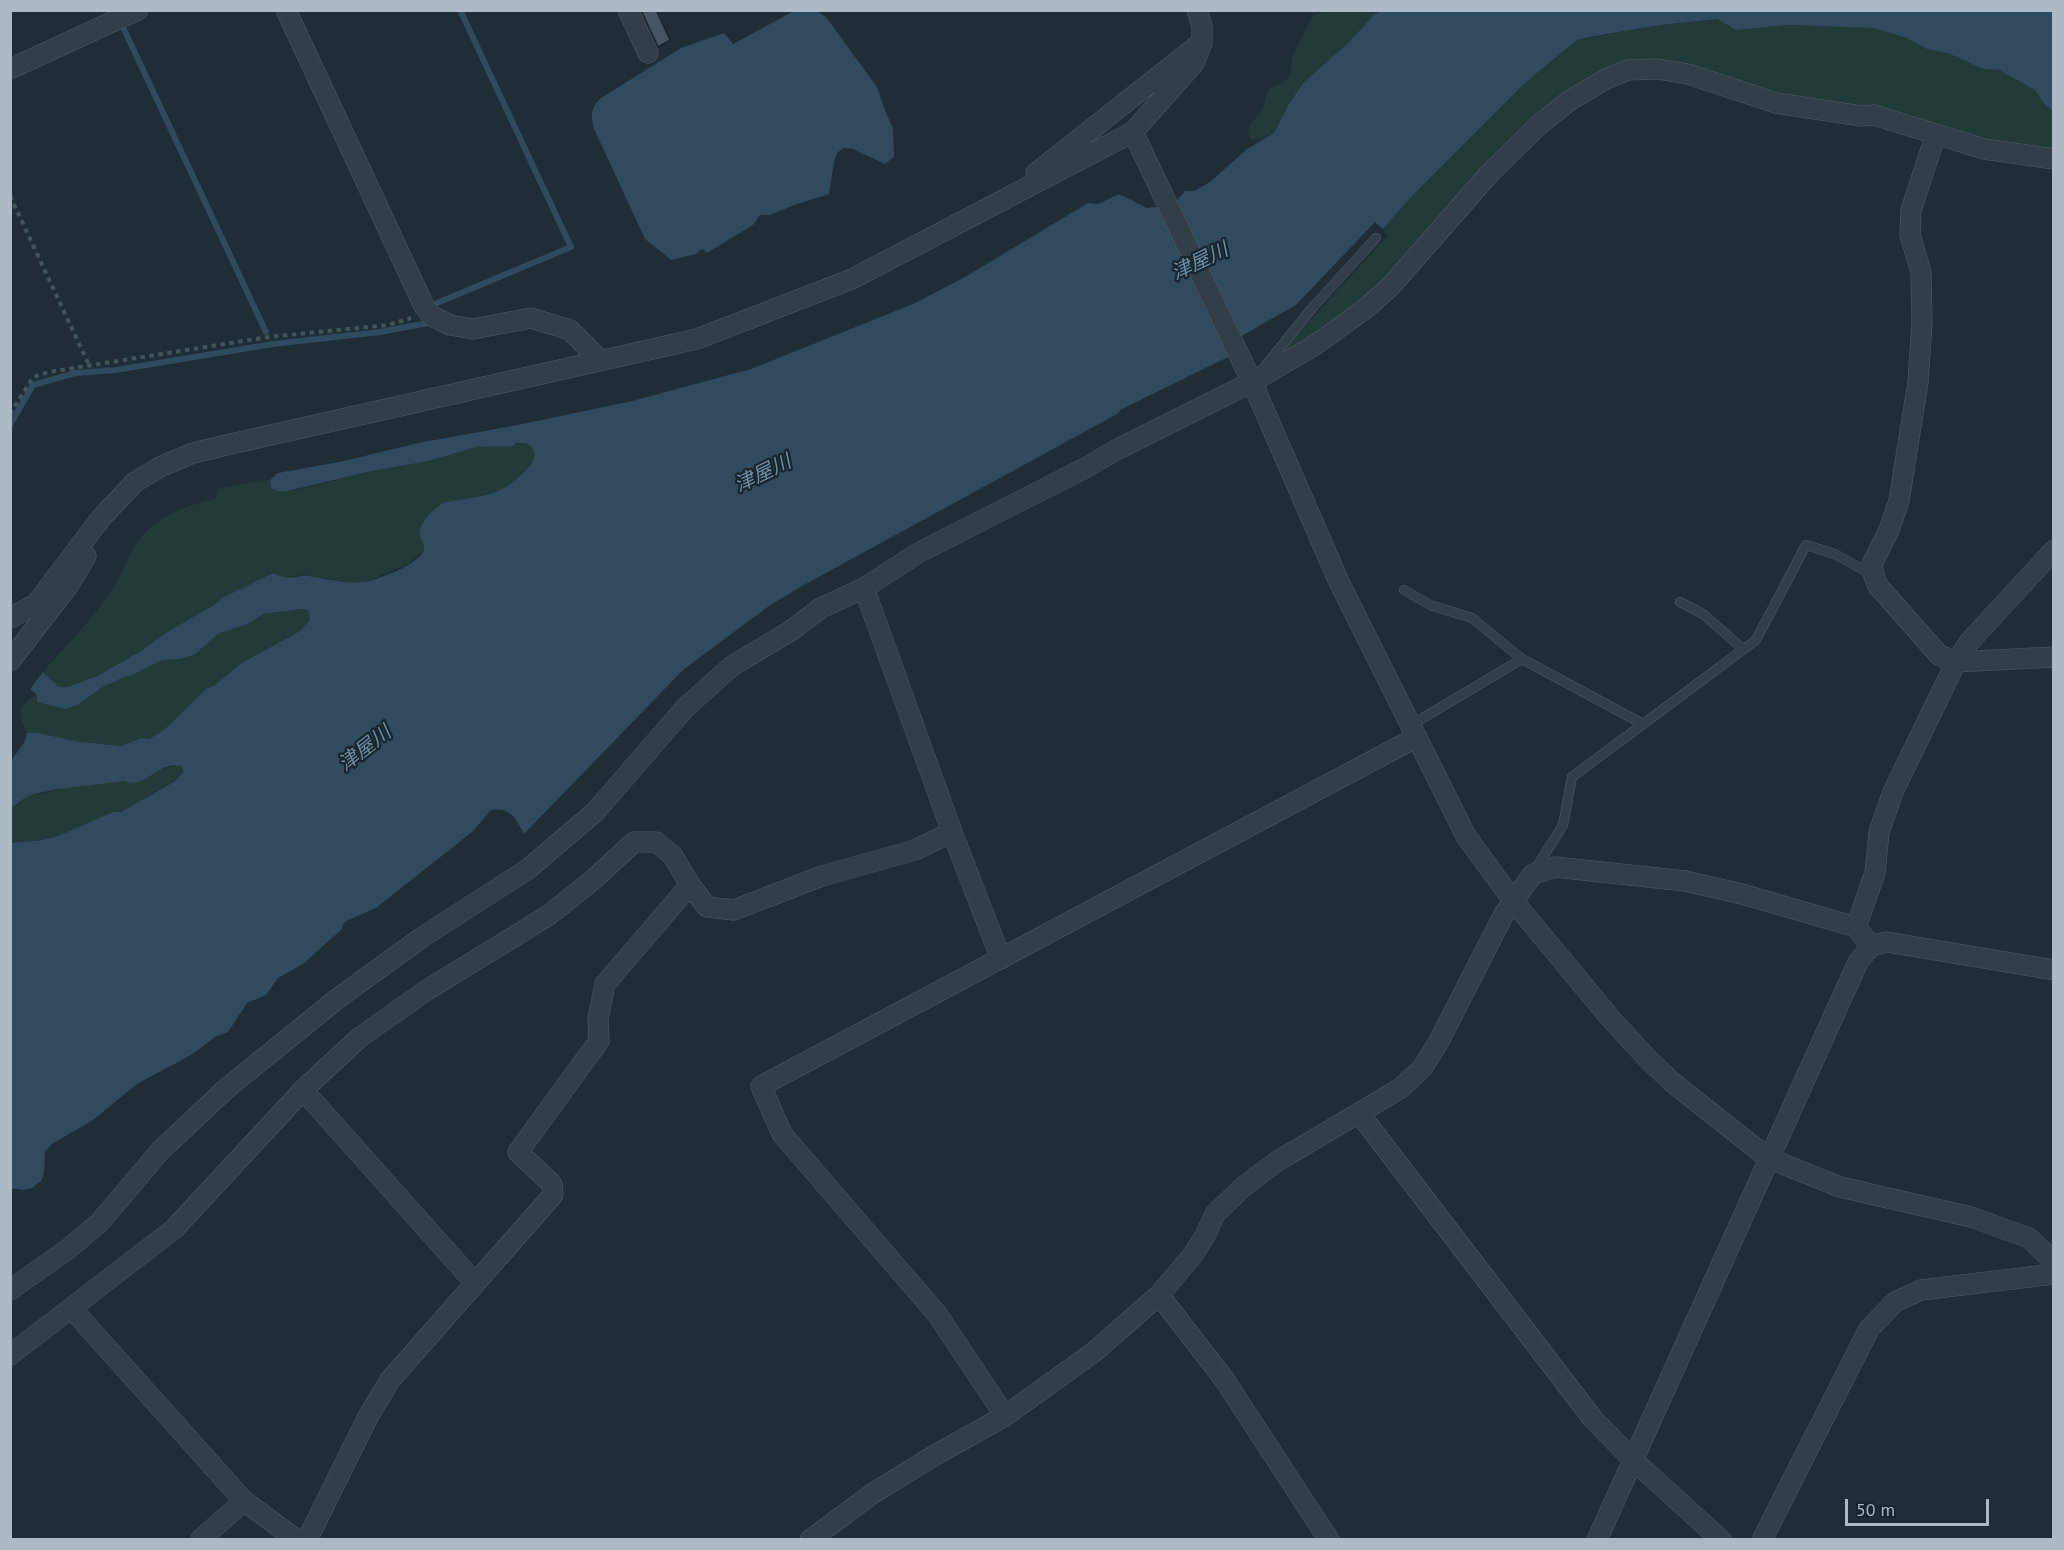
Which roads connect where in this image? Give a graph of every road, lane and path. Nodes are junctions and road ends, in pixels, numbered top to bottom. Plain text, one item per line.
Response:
1 (138, 10) edge
2 (286, 10) edge
3 (628, 10) edge
4 (1197, 10) edge
5 (1202, 43) junction
6 (648, 53) dead end
7 (10, 69) edge
8 (1936, 134) junction
9 (1137, 140) junction
10 (2054, 159) edge
11 (10, 196) edge
12 (935, 236) junction
13 (1376, 238) dead end
14 (429, 312) junction
15 (600, 360) junction
16 (88, 365) junction
17 (1252, 382) junction
18 (10, 414) edge
19 (101, 518) junction
20 (2054, 549) edge
21 (1874, 576) junction
22 (864, 588) junction
23 (1404, 590) dead end
24 (1680, 602) dead end
25 (10, 618) edge
26 (1743, 650) junction
27 (2054, 657) edge
28 (1522, 659) junction
29 (10, 661) edge
30 (1956, 662) junction
31 (1643, 724) junction
32 (1414, 731) junction
33 (952, 832) junction
34 (1533, 874) junction
35 (690, 885) junction
36 (1514, 902) junction
37 (1856, 927) junction
38 (1871, 946) junction
39 (1002, 959) junction
40 (2054, 970) edge
41 (303, 1090) junction
42 (1359, 1113) junction
43 (1768, 1158) junction
44 (2054, 1266) edge
45 (2054, 1274) edge
46 (475, 1283) junction
47 (10, 1290) edge
48 (1159, 1295) junction
49 (72, 1309) junction
50 (10, 1355) edge
51 (1005, 1416) junction
52 (1632, 1459) junction
53 (244, 1501) junction
54 (820, 1536) edge
55 (200, 1539) edge
56 (297, 1539) edge
57 (307, 1539) edge
58 (1329, 1539) edge
59 (1597, 1539) edge
60 (1721, 1539) edge
61 (1762, 1539) edge

1 - 7 street
2 - 14 street
3 - 6 street
4 - 5 street
5 - 9 street
5 - 12 street
8 - 10 street
8 - 17 street
8 - 21 street
9 - 12 street
9 - 17 street
11 - 16 path
12 - 15 street
13 - 17 lane
14 - 15 street
14 - 16 path
15 - 19 street
16 - 18 path
17 - 22 street
17 - 32 street
19 - 25 street
19 - 29 street
20 - 30 street
21 - 26 lane
21 - 30 street
22 - 33 street
22 - 47 street
23 - 28 lane
24 - 26 lane
26 - 31 lane
27 - 30 street
28 - 31 lane
28 - 32 lane
30 - 37 street
31 - 34 lane
32 - 36 street
32 - 39 street
33 - 35 street
33 - 39 street
34 - 36 street
34 - 37 street
35 - 41 street
35 - 46 street
36 - 42 street
36 - 43 street
37 - 38 street
38 - 40 street
38 - 43 street
39 - 51 street
41 - 46 street
41 - 49 street
42 - 48 street
42 - 52 street
43 - 44 street
43 - 52 street
45 - 61 street
46 - 57 street
48 - 51 street
48 - 58 street
49 - 50 street
49 - 53 street
51 - 54 street
52 - 59 street
52 - 60 street
53 - 55 street
53 - 56 street

